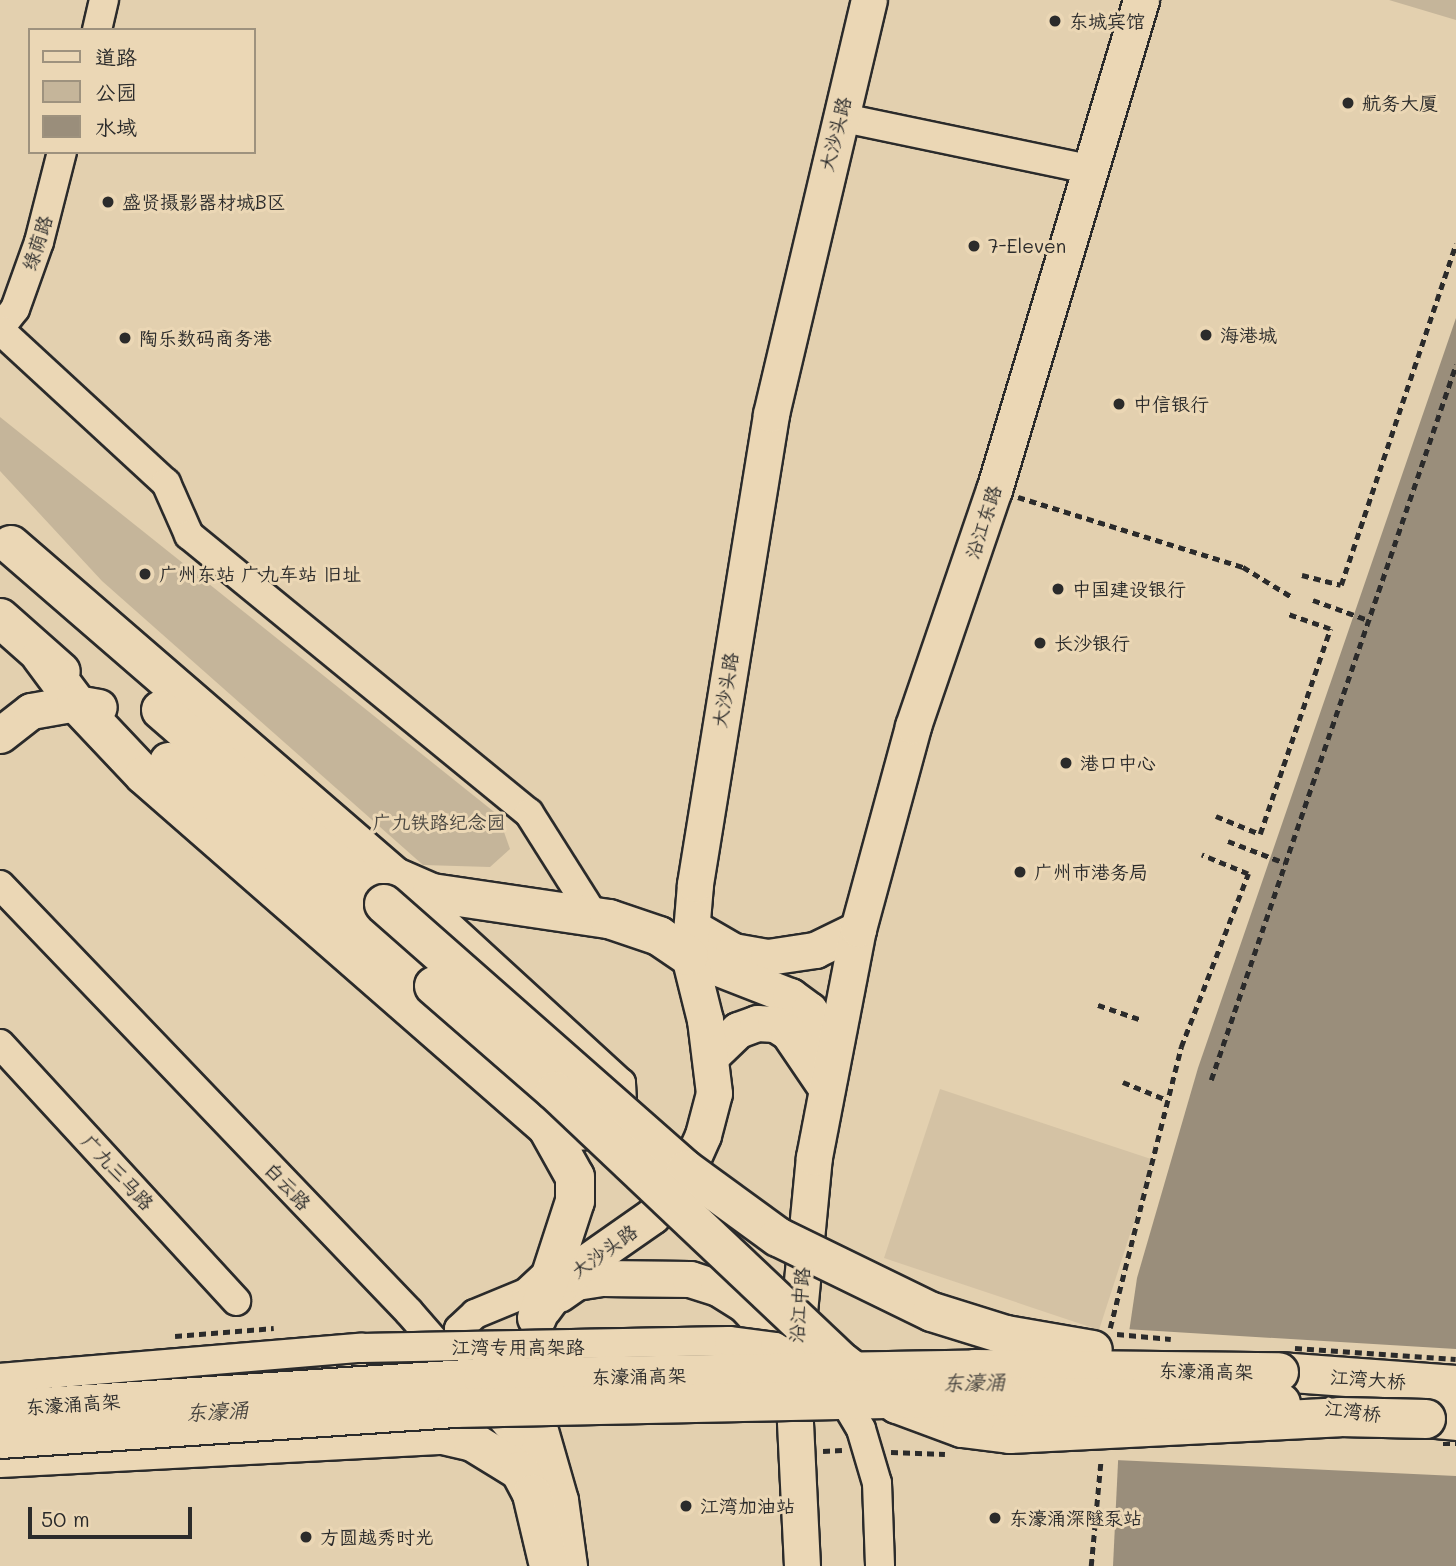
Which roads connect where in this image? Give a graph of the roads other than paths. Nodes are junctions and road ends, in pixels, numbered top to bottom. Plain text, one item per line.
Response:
1 (104, 0) edge
2 (869, 0) edge
3 (1141, 0) edge
4 (97, 28) edge
5 (839, 117) junction
6 (61, 154) edge
7 (1093, 170) junction
8 (0, 329) edge
9 (6, 538) edge
10 (0, 618) edge
11 (90, 705) junction
12 (0, 735) edge
13 (0, 885) edge
14 (389, 890) junction
15 (594, 916) junction
16 (858, 929) junction
17 (690, 941) junction
18 (0, 1044) edge
19 (835, 1046) junction
20 (710, 1057) junction
21 (827, 1088) junction
22 (547, 1127) junction
23 (555, 1266) junction
24 (236, 1301) dead end
25 (537, 1318) junction
26 (457, 1369) junction
27 (0, 1378) edge
28 (793, 1381) junction
29 (1456, 1385) edge
30 (1280, 1388) junction
31 (0, 1410) edge
32 (1441, 1420) edge
33 (0, 1439) edge
34 (0, 1458) edge
35 (560, 1500) junction
36 (548, 1566) edge
37 (569, 1566) edge
38 (802, 1566) edge
39 (880, 1566) edge

1 - 4 street
2 - 5 main road, 大沙头路
3 - 7 main road, 沿江东路
5 - 7 street
5 - 17 main road, 大沙头路
6 - 8 street, 绿荫路
7 - 16 main road, 沿江东路
8 - 15 street
9 - 14 highway
10 - 11 highway
11 - 12 main road
11 - 22 highway
11 - 32 highway, bridge
13 - 26 street, 白云路
14 - 15 highway
14 - 22 street
14 - 30 highway, bridge
15 - 17 highway
16 - 17 main road
16 - 19 main road, 沿江东路
17 - 19 main road
17 - 20 main road, 大沙头路
18 - 24 street, 广九三马路
19 - 21 main road, 沿江中路
20 - 21 main road
20 - 25 main road, 大沙头路
21 - 28 main road, 沿江中路
22 - 23 highway
23 - 25 highway
23 - 26 street
25 - 28 main road
25 - 35 main road
26 - 35 street, 白云路
27 - 39 street, 江湾专用高架路, bridge
28 - 38 main road, 沿江中路
29 - 30 highway, 江湾大桥
30 - 31 highway, 东濠涌高架, bridge
30 - 32 highway, 江湾桥, bridge
30 - 33 highway, 东濠涌高架, bridge
34 - 36 highway
35 - 37 main road

